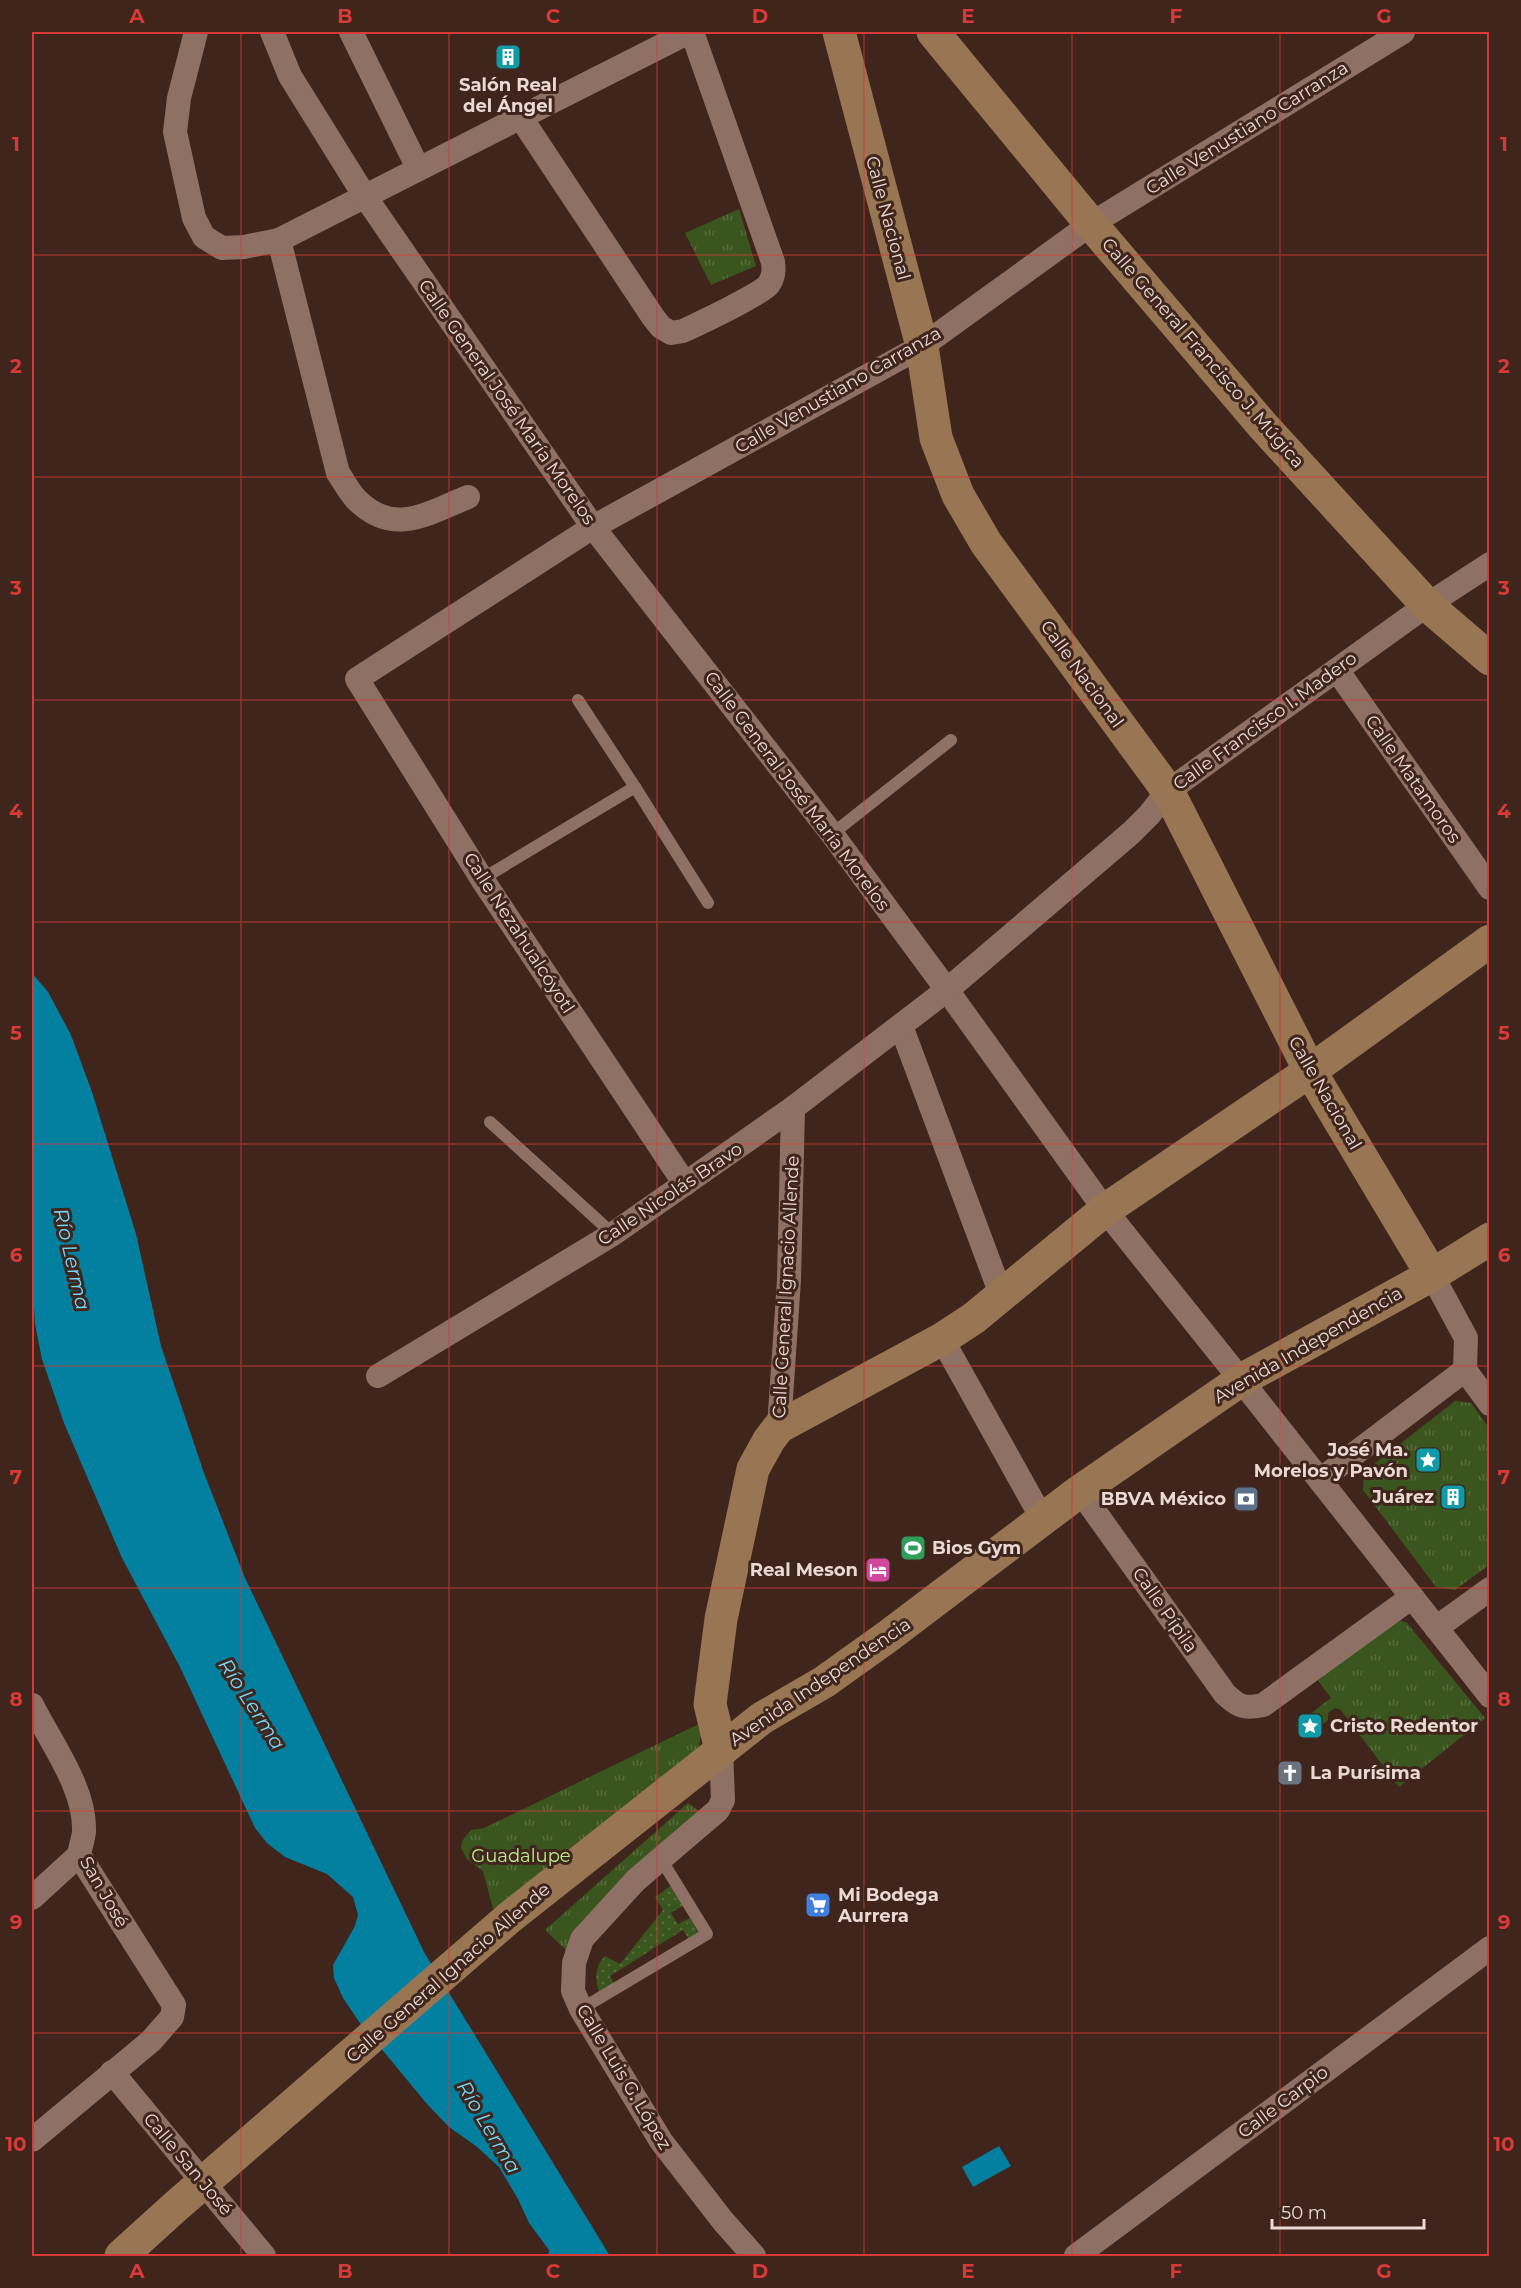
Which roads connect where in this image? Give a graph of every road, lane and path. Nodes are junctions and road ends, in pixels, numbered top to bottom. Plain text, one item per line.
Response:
1 (196, 32) edge
2 (272, 32) edge
3 (351, 32) edge
4 (691, 32) edge
5 (839, 32) edge
6 (933, 32) edge
7 (1403, 32) edge
8 (520, 118) junction
9 (418, 168) junction
10 (364, 195) junction
11 (1091, 224) junction
12 (279, 240) junction
13 (922, 346) junction
14 (468, 497) dead end
15 (593, 526) junction
16 (1490, 564) edge
17 (1427, 605) junction
18 (1490, 659) edge
19 (1337, 670) junction
20 (357, 679) joint
21 (578, 700) dead end
22 (951, 740) dead end
23 (635, 788) junction
24 (1168, 791) junction
25 (832, 834) junction
26 (482, 879) junction
27 (1490, 888) edge
28 (708, 903) dead end
29 (1490, 941) edge
30 (947, 990) junction
31 (901, 1026) junction
32 (1310, 1071) junction
33 (794, 1108) junction
34 (490, 1122) dead end
35 (685, 1185) junction
36 (1105, 1210) junction
37 (614, 1234) junction
38 (1490, 1239) edge
39 (1432, 1275) junction
40 (1002, 1296) junction
41 (942, 1339) junction
42 (1465, 1370) junction
43 (378, 1376) dead end
44 (1241, 1380) junction
45 (1490, 1404) edge
46 (779, 1427) junction
47 (1320, 1480) junction
48 (1080, 1491) junction
49 (1043, 1520) junction
50 (1490, 1589) edge
51 (1412, 1597) junction
52 (1436, 1628) junction
53 (1490, 1696) edge
54 (32, 1706) edge
55 (721, 1750) junction
56 (79, 1855) junction
57 (661, 1859) junction
58 (32, 1898) edge
59 (1490, 1947) edge
60 (581, 2009) junction
61 (112, 2072) junction
62 (32, 2140) edge
63 (121, 2256) edge
64 (264, 2256) edge
65 (754, 2256) edge
66 (1076, 2256) edge

1 - 12 street
2 - 10 street, Calle General José María Morelos
3 - 9 street
4 - 8 street
4 - 8 street
5 - 13 street, Calle Nacional
6 - 11 street, Calle General Francisco J. Múgica
7 - 11 street, Calle Venustiano Carranza
8 - 9 street
9 - 10 street
10 - 12 street
10 - 15 street, Calle General José María Morelos
11 - 13 street, Calle Venustiano Carranza
11 - 17 street, Calle General Francisco J. Múgica
12 - 14 street
13 - 15 street, Calle Venustiano Carranza
13 - 24 street, Calle Nacional
15 - 20 street, Calle Venustiano Carranza
15 - 25 street, Calle General José María Morelos
16 - 17 street, Calle Francisco I. Madero
17 - 18 street, Calle General Francisco J. Múgica
17 - 19 street, Calle Francisco I. Madero
19 - 24 street, Calle Francisco I. Madero
19 - 27 street, Calle Matamoros
20 - 26 street, Calle Nezahualcóyotl
21 - 23 lane
22 - 25 lane
23 - 26 lane
23 - 28 lane
24 - 30 street, Calle Francisco I. Madero
24 - 32 street, Calle Nacional
25 - 30 street, Calle General José María Morelos
26 - 35 street, Calle Nezahualcóyotl
29 - 32 street
30 - 31 street, Calle Nicolás Bravo
30 - 36 street, Calle General José María Morelos
31 - 33 street, Calle Nicolás Bravo
31 - 40 street
32 - 36 street
32 - 39 street, Calle Nacional
33 - 35 street, Calle Nicolás Bravo
33 - 46 street, Calle General Ignacio Allende
34 - 37 lane
35 - 37 street, Calle Nicolás Bravo
36 - 40 street
36 - 44 street, Calle General José María Morelos
37 - 43 street, Calle Nicolás Bravo
38 - 39 street, Avenida Independencia
39 - 42 street
39 - 44 street, Avenida Independencia
40 - 41 street
41 - 46 street
41 - 49 street
42 - 45 street
42 - 47 street
44 - 47 street, Calle General José María Morelos
44 - 48 street, Avenida Independencia
46 - 55 street, Calle General Ignacio Allende
47 - 51 street, Calle General José María Morelos
48 - 49 street, Avenida Independencia
48 - 51 street, Calle Pípila
49 - 55 street, Avenida Independencia
50 - 52 street
51 - 52 street, Calle General José María Morelos
52 - 53 street, Calle General José María Morelos
54 - 56 street, San José
55 - 57 street, Calle Luis G. López
55 - 63 street, Calle General Ignacio Allende
56 - 58 street
56 - 61 street, San José
57 - 60 street, Calle Luis G. López
57 - 60 lane
59 - 66 street, Calle Carpio
60 - 65 street, Calle Luis G. López
61 - 62 street
61 - 64 street, Calle San José

